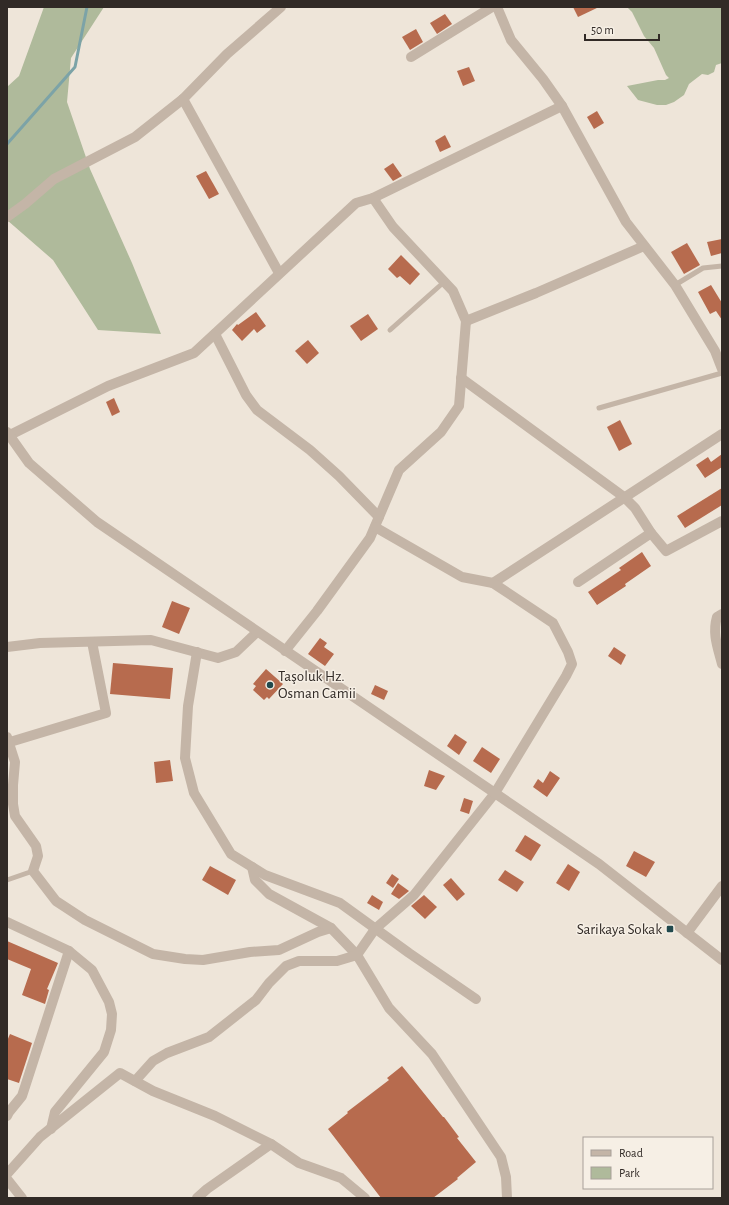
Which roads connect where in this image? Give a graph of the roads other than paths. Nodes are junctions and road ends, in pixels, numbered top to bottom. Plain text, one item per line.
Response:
1 (281, 7) edge
2 (492, 7) edge
3 (497, 7) edge
4 (411, 57) dead end
5 (183, 99) junction
6 (562, 106) junction
7 (373, 198) junction
8 (7, 216) edge
9 (644, 246) junction
10 (722, 266) edge
11 (279, 273) junction
12 (444, 282) junction
13 (675, 286) junction
14 (466, 321) junction
15 (390, 330) dead end
16 (215, 334) junction
17 (722, 370) edge
18 (722, 373) edge
19 (461, 378) junction
20 (599, 408) dead end
21 (8, 434) edge
22 (722, 434) edge
23 (624, 497) junction
24 (722, 521) edge
25 (377, 522) junction
26 (651, 533) junction
27 (578, 582) dead end
28 (493, 583) junction
29 (722, 614) edge
30 (257, 632) junction
31 (92, 642) junction
32 (7, 647) edge
33 (285, 651) junction
34 (197, 652) junction
35 (722, 664) edge
36 (8, 740) edge
37 (494, 794) junction
38 (252, 867) junction
39 (33, 871) junction
40 (7, 880) edge
41 (722, 886) edge
42 (7, 922) edge
43 (331, 928) junction
44 (375, 929) junction
45 (687, 933) junction
46 (69, 950) junction
47 (357, 955) junction
48 (722, 960) edge
49 (476, 999) dead end
50 (135, 1081) junction
51 (7, 1116) edge
52 (51, 1129) junction
53 (271, 1144) junction
54 (7, 1174) edge
55 (7, 1179) edge
56 (22, 1198) edge
57 (197, 1198) edge
58 (365, 1198) edge
59 (507, 1198) edge

1 - 5 street
2 - 4 street
3 - 6 street
5 - 8 street
5 - 11 street
6 - 7 street
6 - 9 street
7 - 11 street
7 - 12 street
9 - 13 street
9 - 14 street
10 - 13 lane
11 - 16 street
12 - 14 street
12 - 15 lane
13 - 17 street
14 - 19 street
16 - 21 street
16 - 25 street
18 - 20 lane
19 - 23 street
19 - 25 street
21 - 30 street
22 - 23 street
23 - 26 street
23 - 28 street
24 - 26 street
25 - 28 street
25 - 33 street
26 - 27 street
28 - 37 street
29 - 35 street
30 - 33 street
30 - 34 street
31 - 32 street
31 - 34 street
31 - 36 street
33 - 37 street
34 - 38 street
36 - 39 street
37 - 44 street
37 - 45 street
38 - 43 street
38 - 44 street
39 - 40 lane
39 - 43 street
41 - 45 street
42 - 46 street
43 - 47 street
44 - 47 street
44 - 49 street
45 - 48 street
46 - 51 street
46 - 52 street
47 - 50 street
47 - 59 street
50 - 52 street
50 - 53 street
52 - 54 street
53 - 57 street
53 - 58 street
55 - 56 street

